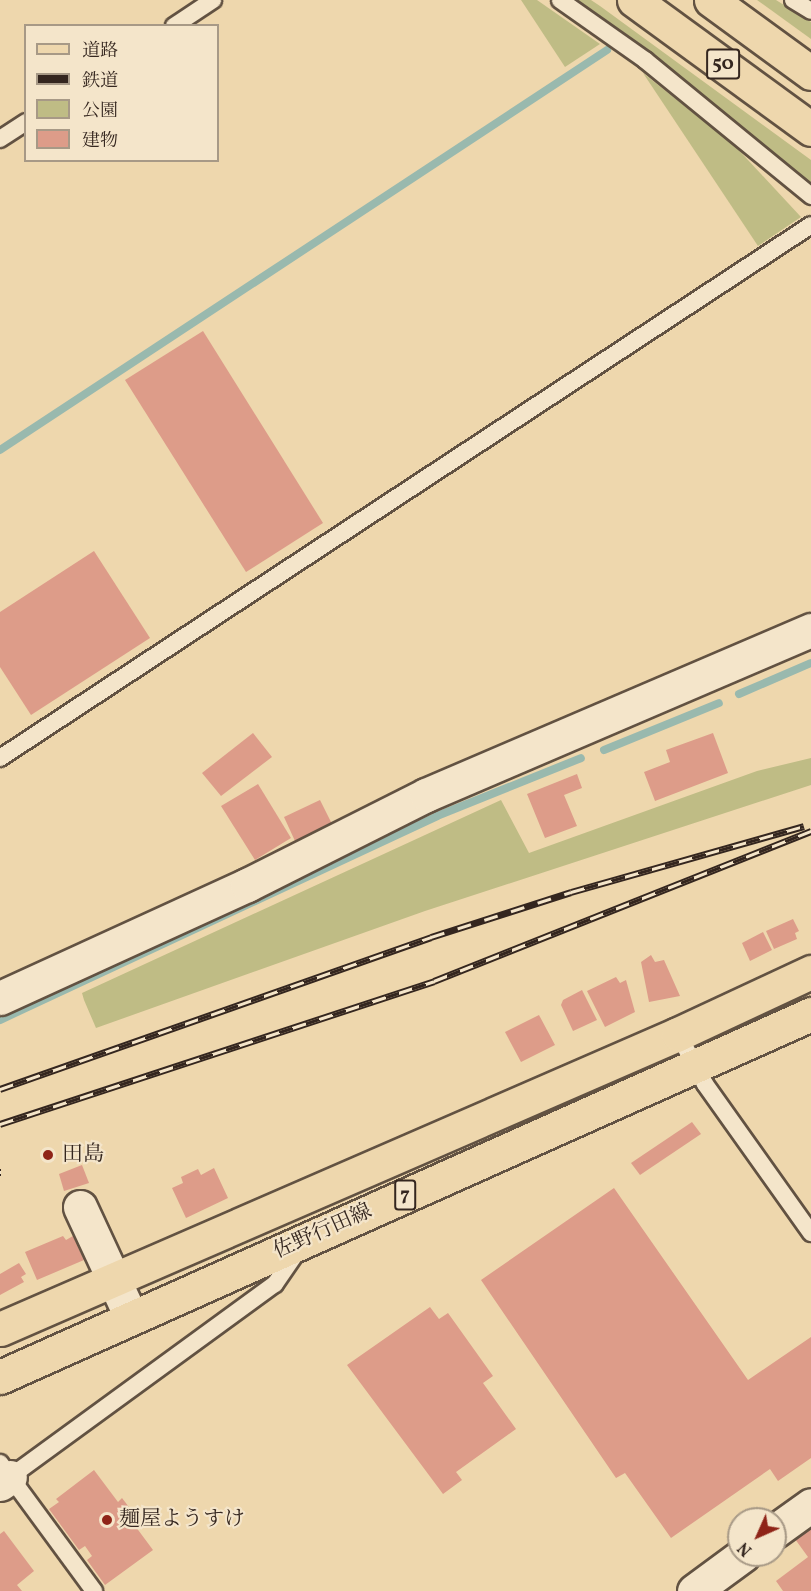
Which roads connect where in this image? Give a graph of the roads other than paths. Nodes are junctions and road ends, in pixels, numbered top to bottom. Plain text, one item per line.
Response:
1 (213, 0) edge
2 (560, 0) edge
3 (634, 0) edge
4 (711, 0) edge
5 (793, 0) edge
6 (811, 11) edge
7 (177, 24) edge
8 (811, 73) edge
9 (24, 123) edge
10 (811, 129) edge
11 (0, 139) edge
12 (811, 196) edge
13 (811, 225) edge
14 (811, 630) edge
15 (0, 758) edge
16 (811, 972) edge
17 (0, 998) edge
18 (811, 1014) edge
19 (678, 1034) junction
20 (696, 1064) junction
21 (80, 1207) dead end
22 (811, 1233) edge
23 (304, 1241) junction
24 (114, 1280) junction
25 (131, 1317) junction
26 (0, 1329) edge
27 (0, 1377) edge
28 (3, 1475) edge
29 (811, 1504) edge
30 (787, 1522) edge
31 (727, 1567) edge
32 (94, 1591) edge
33 (694, 1591) edge

1 - 7 lane
2 - 12 lane
3 - 10 main road, 50
4 - 8 main road, 50
5 - 6 lane
9 - 11 lane
13 - 15 lane
14 - 17 street
16 - 19 main road, 佐野行田線 / 7
18 - 20 main road, 佐野行田線 / 7
19 - 20 lane
19 - 24 main road, 佐野行田線 / 7
20 - 22 lane
20 - 23 main road, 佐野行田線 / 7
21 - 24 street
23 - 25 main road, 佐野行田線 / 7
23 - 28 lane
24 - 25 street
24 - 26 main road, 佐野行田線 / 7
25 - 27 main road, 佐野行田線 / 7
28 - 32 lane
29 - 30 street
31 - 33 street

